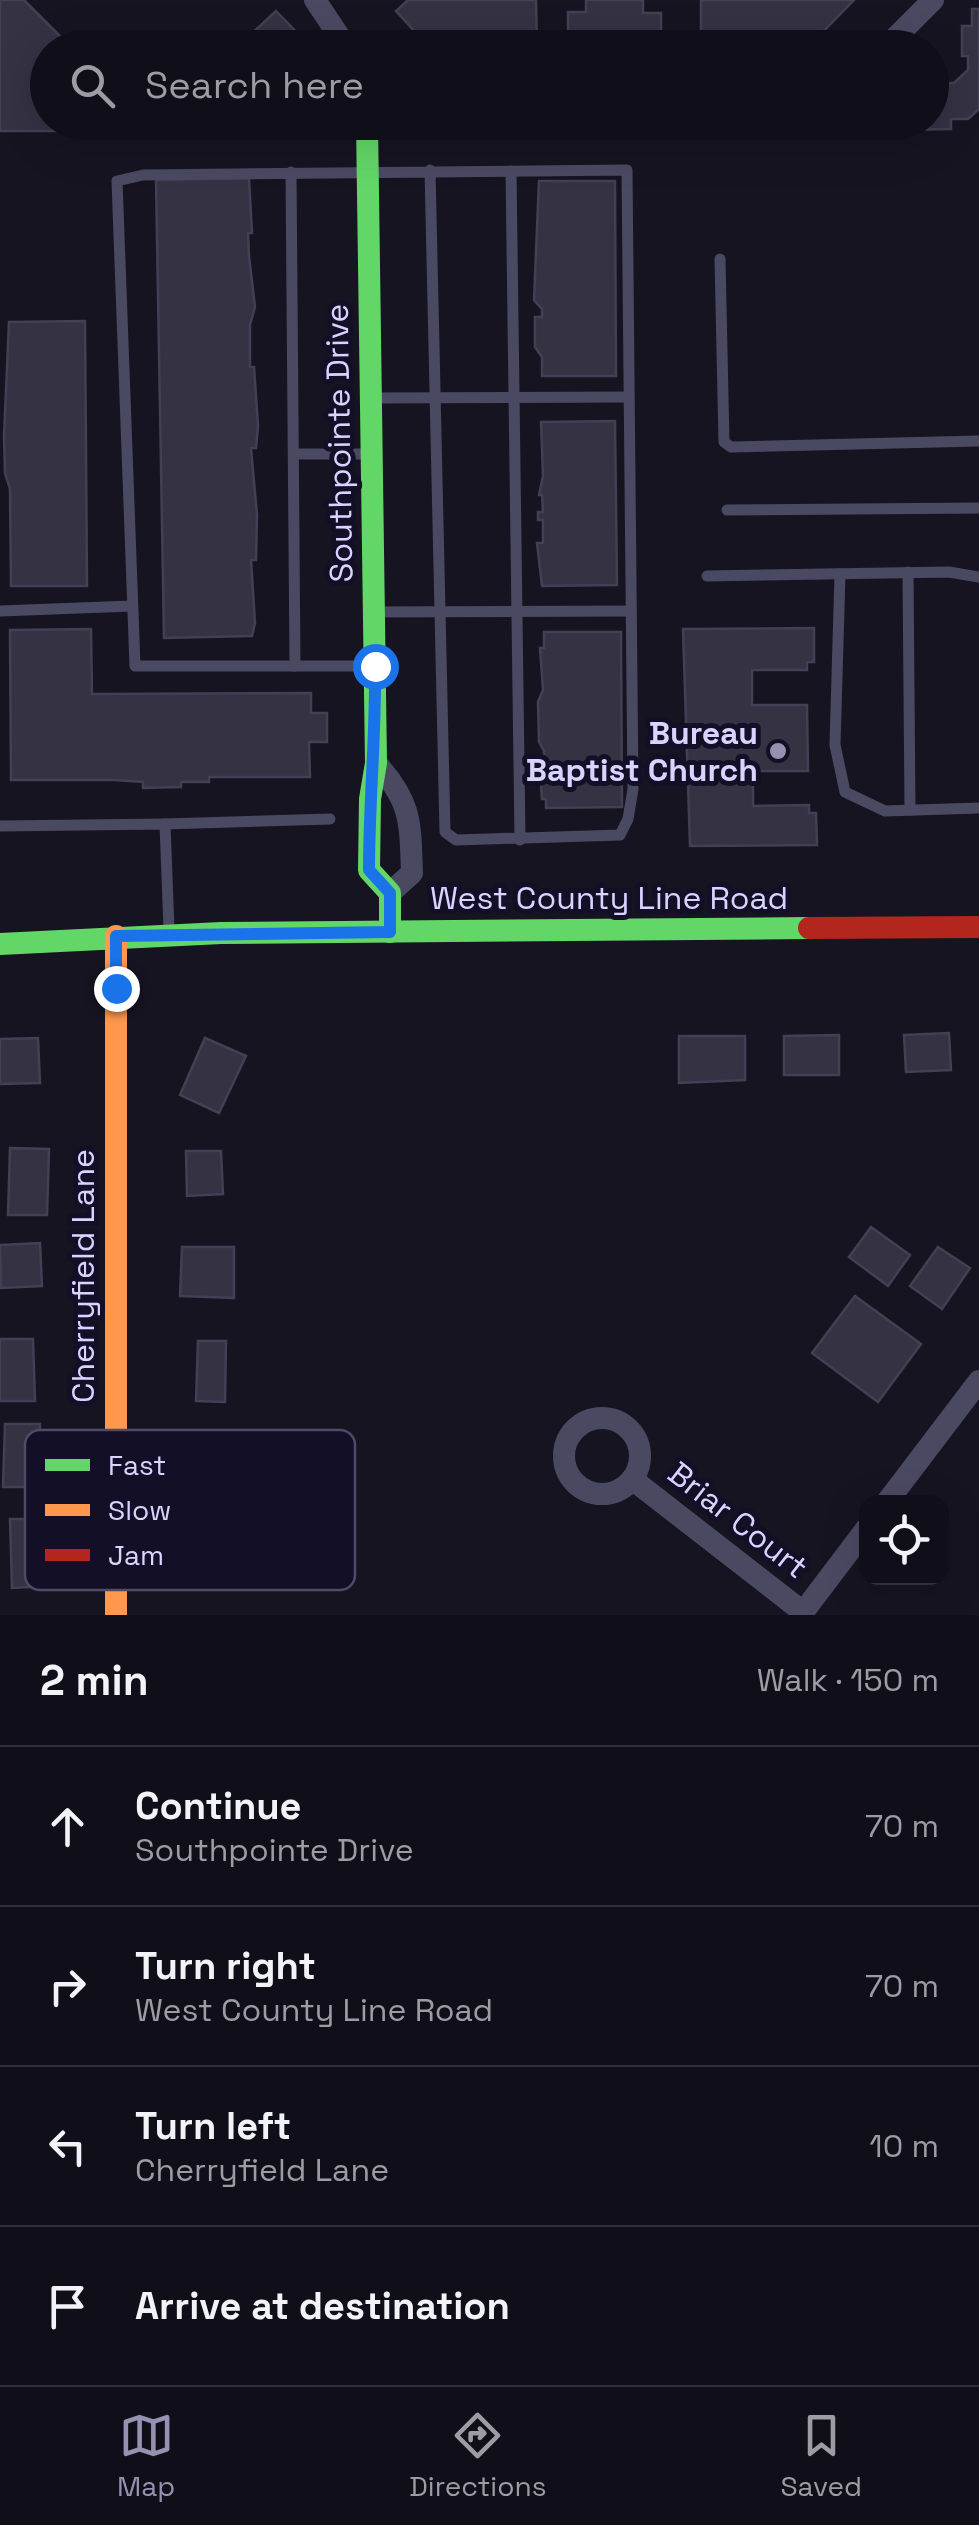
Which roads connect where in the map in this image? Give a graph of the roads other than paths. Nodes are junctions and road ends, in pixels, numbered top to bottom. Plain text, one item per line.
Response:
1 (315, 0) edge
2 (933, 0) edge
3 (335, 30) edge
4 (903, 30) edge
5 (367, 140) edge
6 (368, 170) junction
7 (430, 170) junction
8 (511, 171) junction
9 (291, 172) junction
10 (720, 259) dead end
11 (628, 397) junction
12 (371, 398) junction
13 (436, 400) junction
14 (516, 400) junction
15 (979, 440) edge
16 (294, 454) junction
17 (372, 454) junction
18 (979, 508) edge
19 (727, 510) dead end
20 (908, 572) junction
21 (840, 574) junction
22 (707, 576) dead end
23 (979, 578) edge
24 (132, 606) junction
25 (439, 611) junction
26 (631, 611) junction
27 (0, 612) edge
28 (374, 612) junction
29 (516, 612) junction
30 (295, 666) junction
31 (375, 666) junction
32 (376, 763) junction
33 (979, 808) edge
34 (910, 810) junction
35 (330, 818) dead end
36 (166, 824) junction
37 (0, 826) edge
38 (520, 840) junction
39 (390, 893) junction
40 (979, 927) edge
41 (390, 932) junction
42 (116, 936) junction
43 (170, 936) junction
44 (0, 944) edge
45 (979, 1381) edge
46 (116, 1430) edge
47 (632, 1479) dead end
48 (891, 1495) edge
49 (859, 1538) edge
50 (802, 1614) edge

1 - 3 street
2 - 4 street
5 - 6 street, Southpointe Drive
6 - 7 lane
6 - 9 lane
6 - 12 street, Southpointe Drive
7 - 8 lane
7 - 13 lane
8 - 11 lane
8 - 14 lane
9 - 16 lane
9 - 24 lane
10 - 15 lane
11 - 14 lane
11 - 26 lane
12 - 13 lane
12 - 17 street, Southpointe Drive
13 - 14 lane
13 - 25 lane
14 - 29 lane
16 - 17 lane
16 - 30 lane
17 - 28 street, Southpointe Drive
18 - 19 lane
20 - 21 lane
20 - 23 lane
20 - 34 lane
21 - 22 lane
21 - 34 lane
24 - 27 lane
24 - 30 lane
25 - 28 lane
25 - 29 lane
25 - 38 lane
26 - 29 lane
26 - 38 lane
28 - 31 street, Southpointe Drive
29 - 38 lane
30 - 31 lane
31 - 32 street, Southpointe Drive
32 - 39 street, Southpointe Drive
32 - 39 street, Southpointe Drive
33 - 34 lane
35 - 36 lane
36 - 37 lane
36 - 43 lane
39 - 41 street, Southpointe Drive
40 - 41 street, West County Line Road
41 - 43 street, West County Line Road
42 - 43 street, West County Line Road
42 - 44 street, West County Line Road
42 - 46 street, Cherryfield Lane
45 - 48 street
47 - 50 street, Briar Court
49 - 50 street

